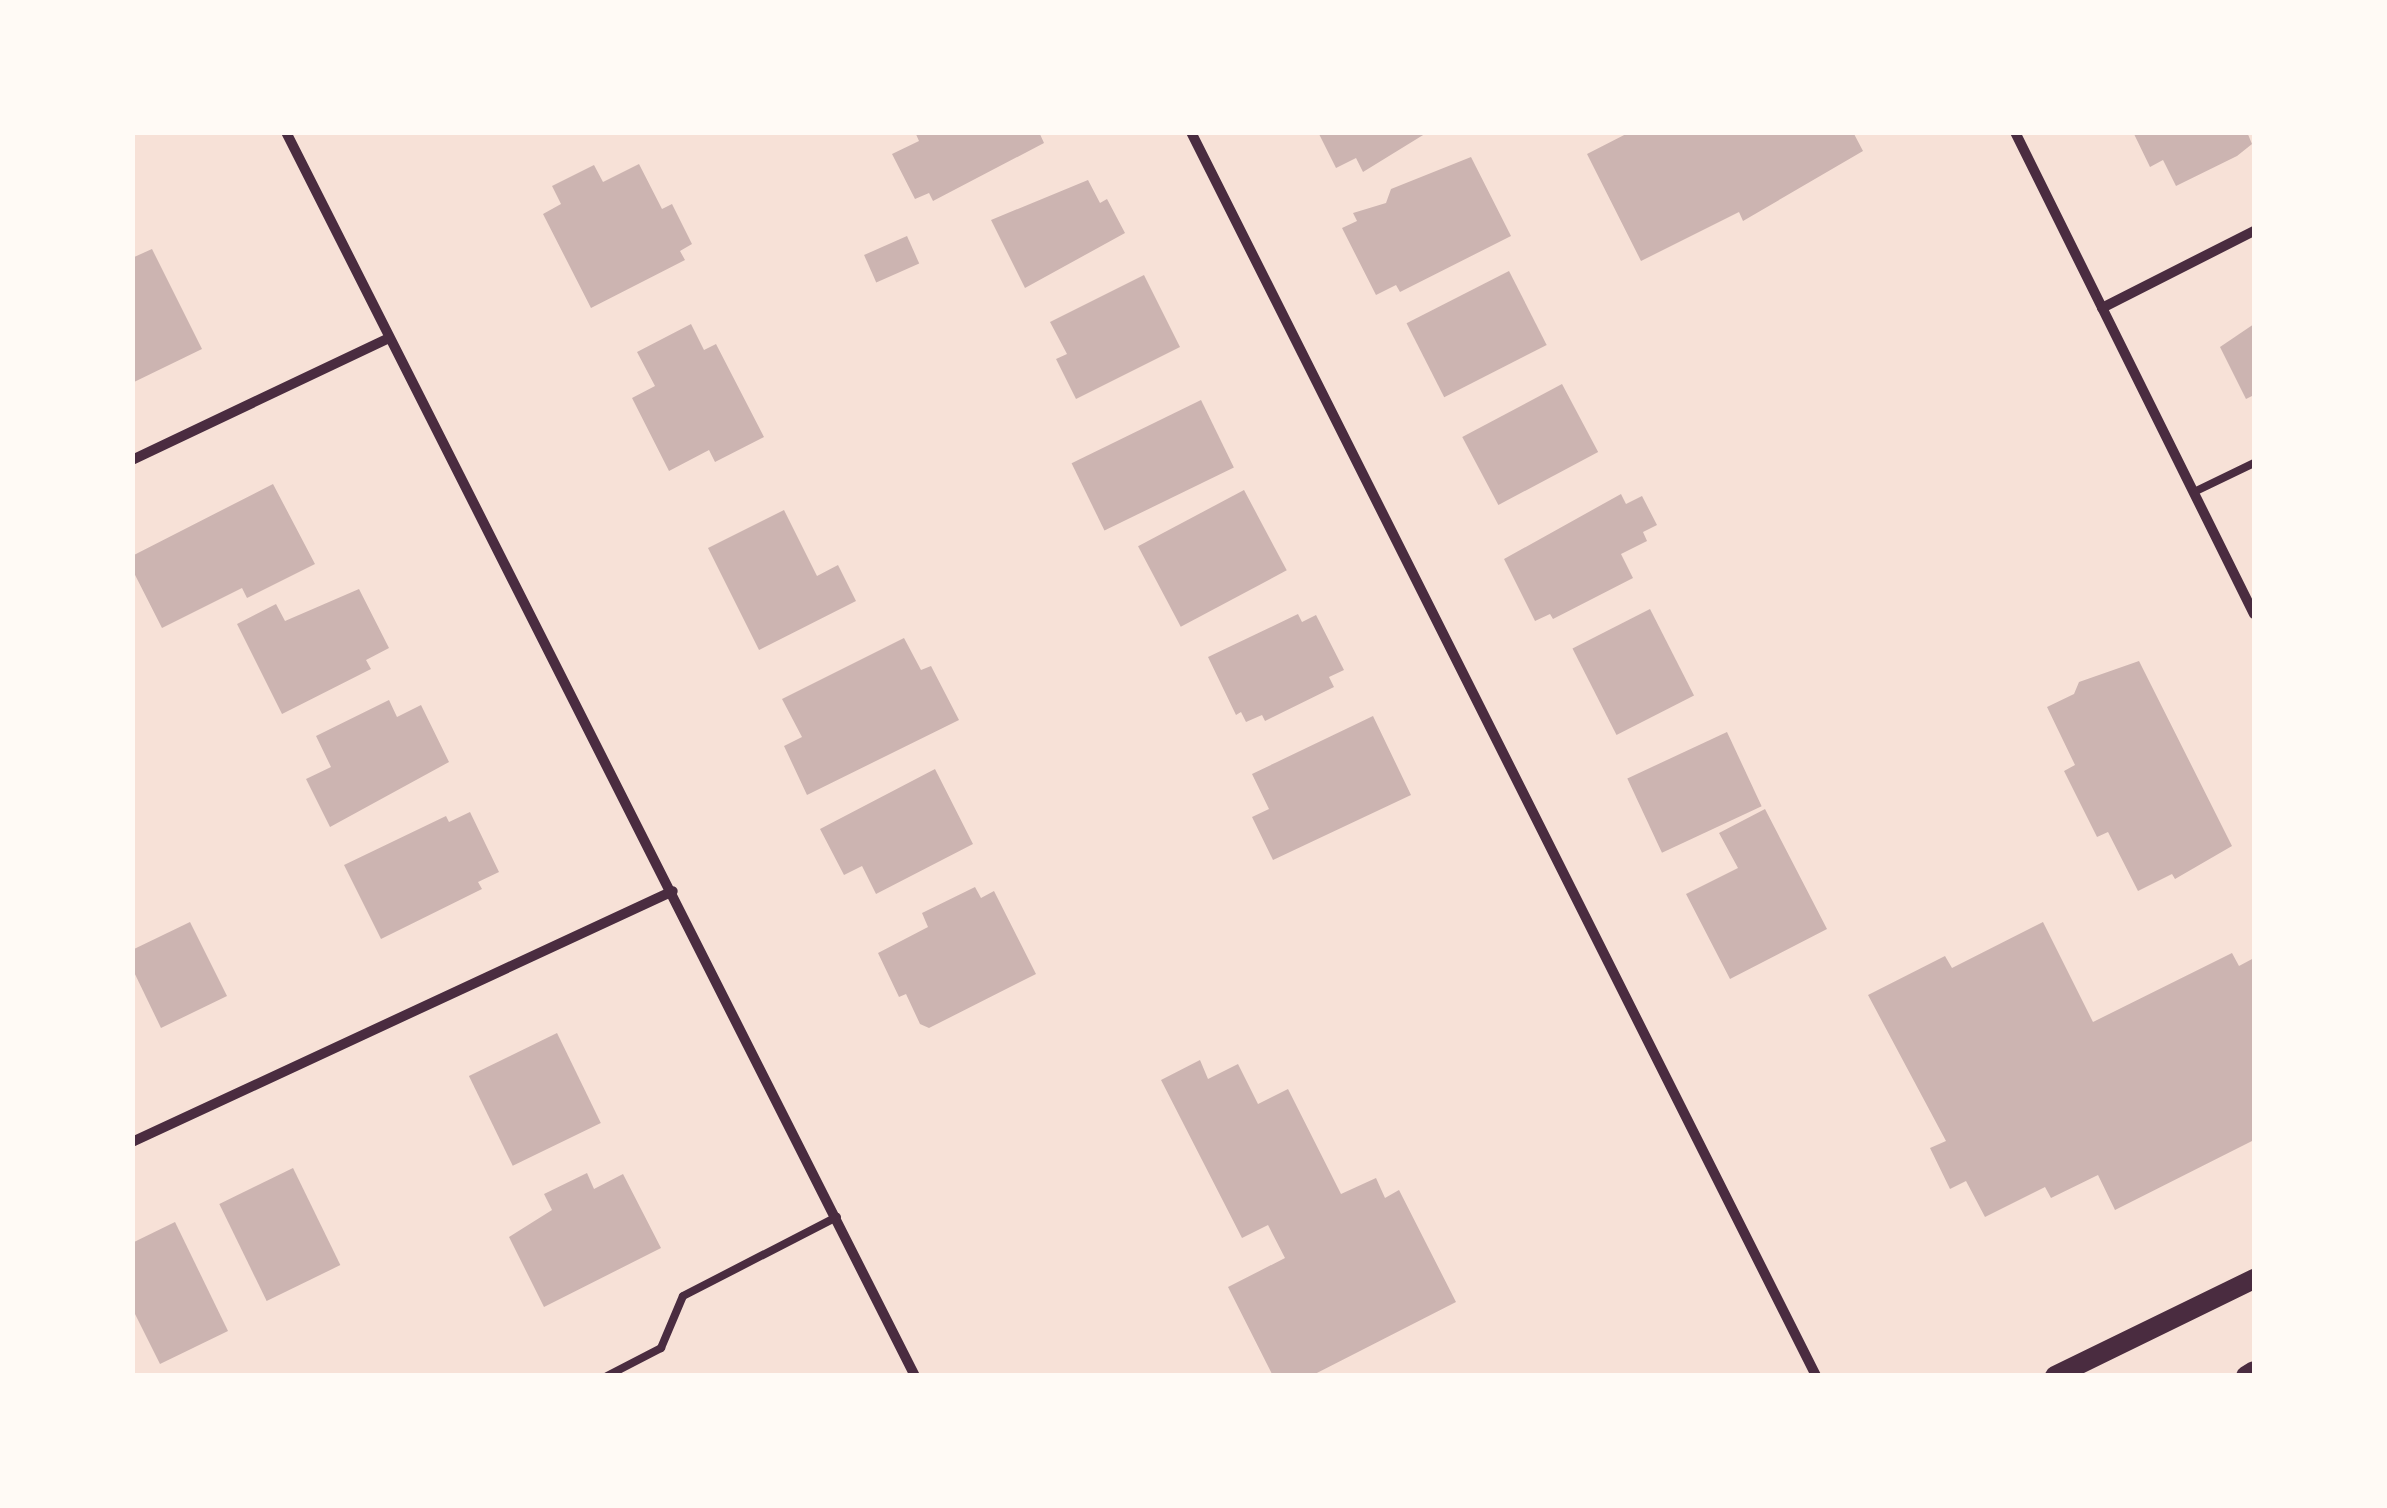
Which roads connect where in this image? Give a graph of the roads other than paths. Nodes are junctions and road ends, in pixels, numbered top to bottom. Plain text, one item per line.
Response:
1 (286, 132) edge
2 (1191, 132) edge
3 (2015, 132) edge
4 (2254, 231) edge
5 (2102, 308) junction
6 (389, 338) junction
7 (132, 460) edge
8 (2254, 462) edge
9 (2194, 492) junction
10 (2254, 614) edge
11 (673, 891) junction
12 (132, 1142) edge
13 (837, 1217) junction
14 (2254, 1279) edge
15 (2254, 1371) edge
16 (606, 1376) edge
17 (915, 1376) edge
18 (1816, 1376) edge
19 (2055, 1376) edge
20 (2246, 1376) edge

1 - 6 street
2 - 18 street
3 - 5 street
4 - 5 street
5 - 9 street
6 - 7 street
6 - 11 street
8 - 9 lane
9 - 10 street
11 - 12 street
11 - 13 street
13 - 16 lane
13 - 17 street
14 - 19 main road
15 - 20 main road

